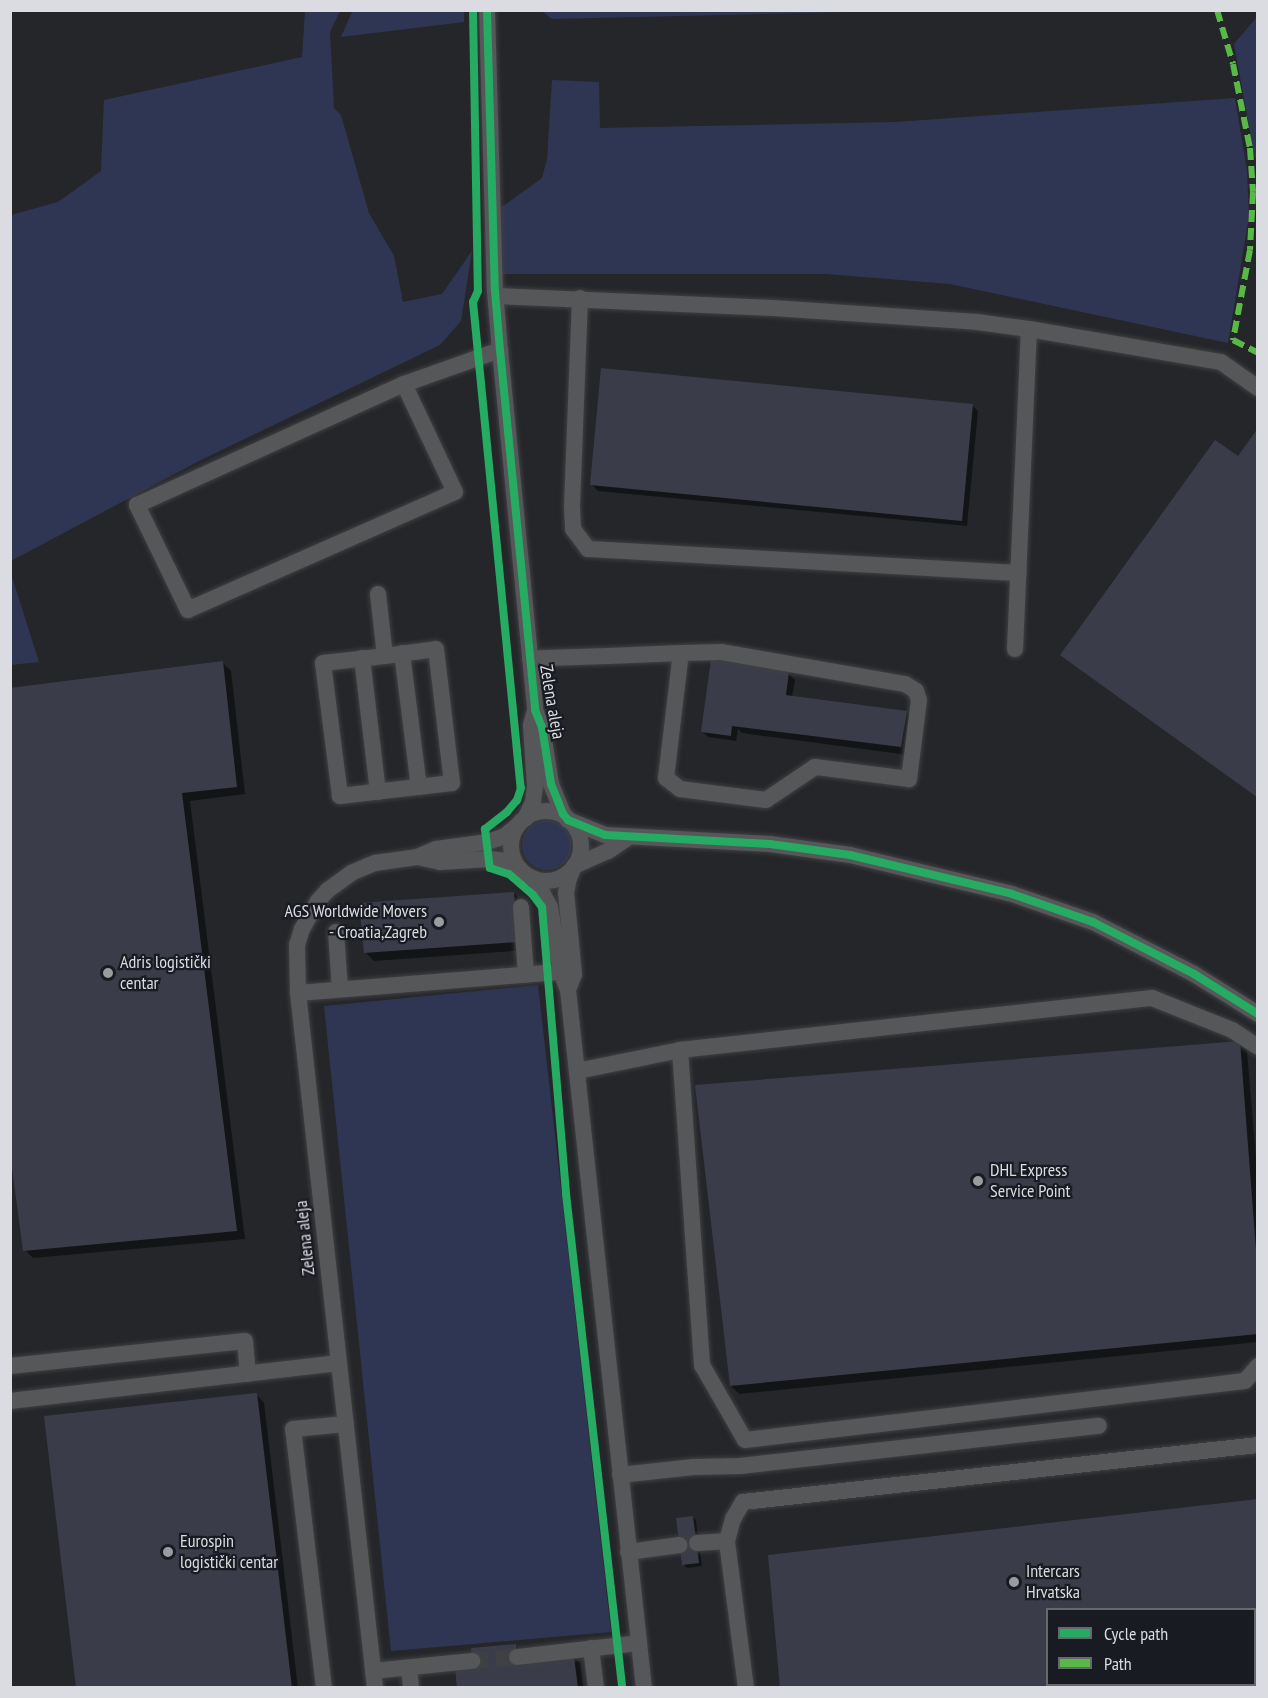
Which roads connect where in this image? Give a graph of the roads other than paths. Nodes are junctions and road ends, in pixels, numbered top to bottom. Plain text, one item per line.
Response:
1 (487, 10) edge
2 (495, 296) junction
3 (580, 298) junction
4 (1029, 329) junction
5 (500, 350) junction
6 (404, 384) junction
7 (1257, 388) edge
8 (1018, 573) junction
9 (378, 594) dead end
10 (1015, 649) dead end
11 (402, 653) junction
12 (681, 654) junction
13 (385, 656) junction
14 (362, 658) junction
15 (530, 659) junction
16 (535, 710) junction
17 (419, 787) junction
18 (378, 792) junction
19 (568, 820) junction
20 (522, 822) junction
21 (629, 837) junction
22 (417, 857) junction
23 (574, 866) junction
24 (519, 868) junction
25 (535, 879) junction
26 (521, 907) dead end
27 (336, 932) dead end
28 (561, 972) junction
29 (526, 975) junction
30 (340, 989) junction
31 (568, 990) junction
32 (298, 993) junction
33 (1257, 1014) edge
34 (1257, 1047) edge
35 (680, 1050) junction
36 (577, 1071) junction
37 (339, 1363) junction
38 (10, 1366) edge
39 (1257, 1366) edge
40 (248, 1374) junction
41 (10, 1401) edge
42 (346, 1424) junction
43 (1099, 1426) dead end
44 (1257, 1445) edge
45 (620, 1475) junction
46 (727, 1541) junction
47 (628, 1552) junction
48 (639, 1643) junction
49 (591, 1648) junction
50 (517, 1657) tunnel mouth
51 (472, 1661) tunnel mouth
52 (409, 1668) junction
53 (374, 1679) edge
54 (324, 1688) edge
55 (411, 1688) edge
56 (596, 1688) edge
57 (644, 1688) edge
58 (746, 1688) edge

1 - 2 street, Zelena aleja
2 - 3 street
2 - 5 street, Zelena aleja
3 - 4 street
3 - 8 street
4 - 7 street
4 - 8 street
5 - 6 street
5 - 15 street, Zelena aleja
6 - 6 street
8 - 10 street
9 - 13 street
11 - 13 street
11 - 17 street
11 - 17 street
12 - 12 street
12 - 15 street
13 - 14 street
14 - 18 street
14 - 18 street
15 - 16 street, Zelena aleja
16 - 19 street, Zelena aleja
16 - 20 street, Zelena aleja
17 - 18 street
19 - 20 street, Zelena aleja
19 - 21 street
19 - 23 street, Zelena aleja
20 - 22 street, Zelena aleja
20 - 24 street, Zelena aleja
21 - 23 street
21 - 33 street
22 - 24 street, Zelena aleja
22 - 32 street, Zelena aleja
23 - 25 street
23 - 31 street, Zelena aleja
24 - 25 street, Zelena aleja
25 - 28 street, Zelena aleja
26 - 29 street
27 - 30 street
28 - 29 street
28 - 31 street, Zelena aleja
29 - 30 street
30 - 32 street
31 - 36 street, Zelena aleja
32 - 37 street, Zelena aleja
34 - 35 street
35 - 36 street
35 - 39 street
36 - 45 street, Zelena aleja
37 - 40 street
37 - 42 street, Zelena aleja
38 - 40 street
40 - 41 street
42 - 53 street, Zelena aleja
42 - 54 street
43 - 45 street
44 - 46 street
45 - 47 street, Zelena aleja
46 - 47 street
46 - 58 street
47 - 48 street, Zelena aleja
48 - 49 street
48 - 57 street, Zelena aleja
49 - 50 street
49 - 56 street
51 - 52 street
52 - 53 street
52 - 55 street

